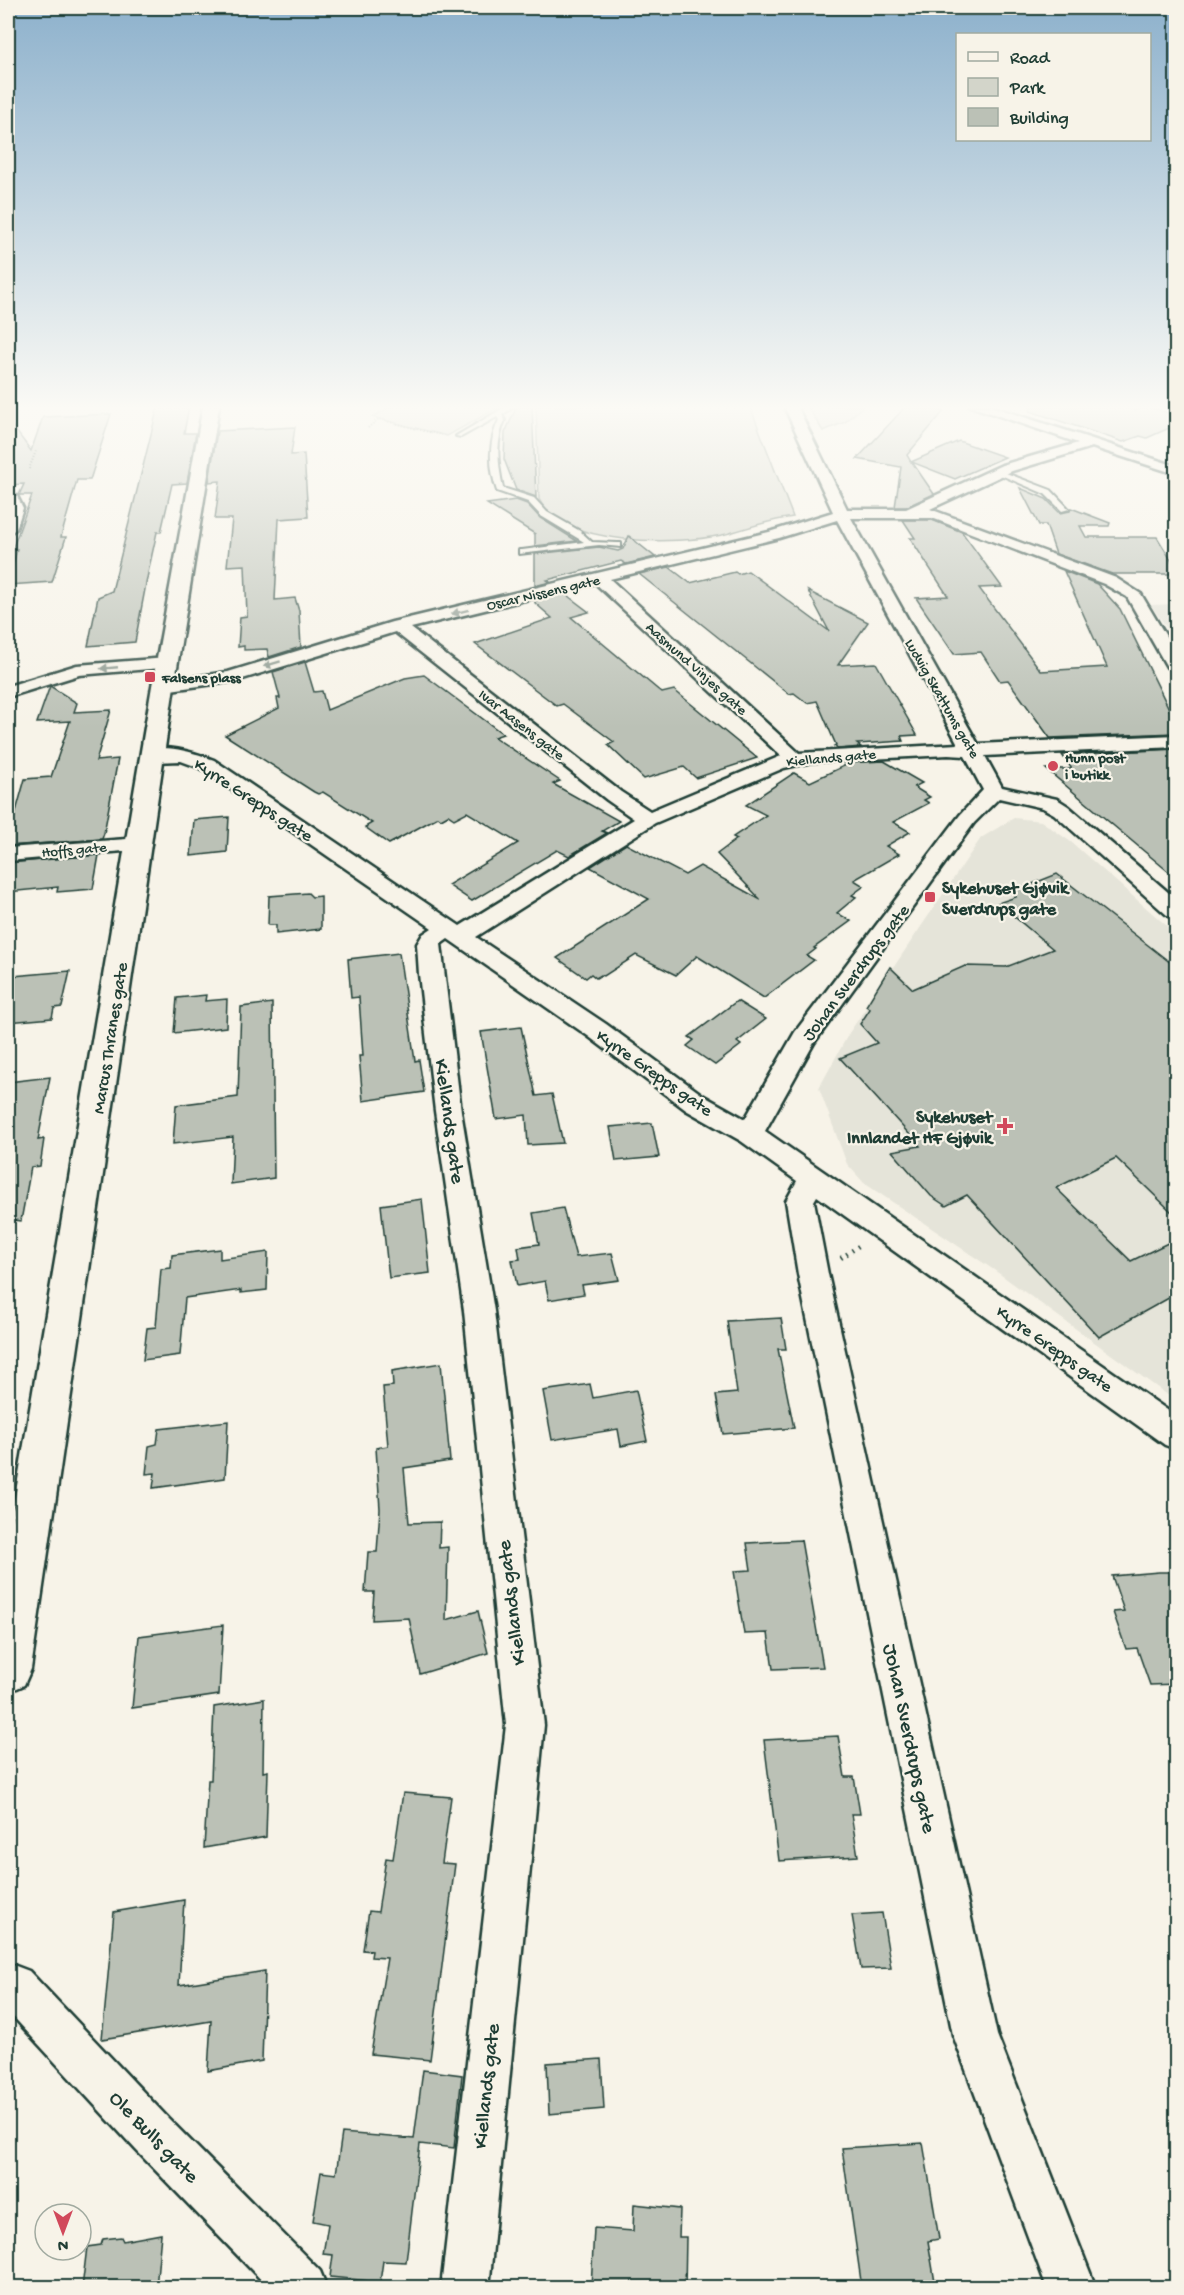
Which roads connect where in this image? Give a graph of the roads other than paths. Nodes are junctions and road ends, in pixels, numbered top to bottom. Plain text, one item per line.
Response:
1 (14, 513) edge
2 (193, 513) edge
3 (543, 513) edge
4 (901, 513) edge
5 (934, 513) edge
6 (842, 514) junction
7 (8, 529) edge
8 (590, 544) junction
9 (618, 544) dead end
10 (522, 552) dead end
11 (598, 578) junction
12 (398, 626) junction
13 (167, 663) junction
14 (1176, 667) edge
15 (163, 686) junction
16 (8, 692) edge
17 (1176, 741) edge
18 (975, 751) junction
19 (153, 756) junction
20 (795, 759) junction
21 (994, 791) junction
22 (648, 819) junction
23 (140, 844) junction
24 (8, 855) edge
25 (1176, 910) edge
26 (453, 933) junction
27 (750, 1134) junction
28 (813, 1178) junction
29 (1176, 1434) edge
30 (8, 1669) edge
31 (8, 1984) edge
32 (303, 2288) edge
33 (465, 2288) edge
34 (1072, 2288) edge

1 - 7 street
2 - 13 main road, Marcus Thranes gate
3 - 8 lane
4 - 6 street, Oscar Nissens gate
5 - 14 street
6 - 11 street, Oscar Nissens gate
6 - 18 street, Ludvig Skattums gate
8 - 9 lane
8 - 10 lane
11 -> 12 street, Oscar Nissens gate
11 - 20 street, Aasmund Vinjes gate
12 -> 15 street, Oscar Nissens gate
12 - 22 street, Ivar Aasens gate
13 - 15 main road, Marcus Thranes gate
13 -> 16 street
15 - 19 main road, Marcus Thranes gate
17 - 18 street, Kiellands gate
18 - 20 street, Kiellands gate
18 - 21 street, Ludvig Skattums gate
19 - 23 main road, Marcus Thranes gate
19 - 26 street, Kyrre Grepps gate
20 - 22 street, Kiellands gate
21 - 25 street
21 - 27 street, Johan Sverdrups gate
22 - 26 street, Kiellands gate
23 - 24 street, Hoffs gate
23 - 30 main road, Marcus Thranes gate
26 - 27 street, Kyrre Grepps gate
26 - 33 street, Kiellands gate
27 - 28 street, Kyrre Grepps gate
28 - 29 street, Kyrre Grepps gate
28 - 34 street, Johan Sverdrups gate
31 - 32 street, Ole Bulls gate

